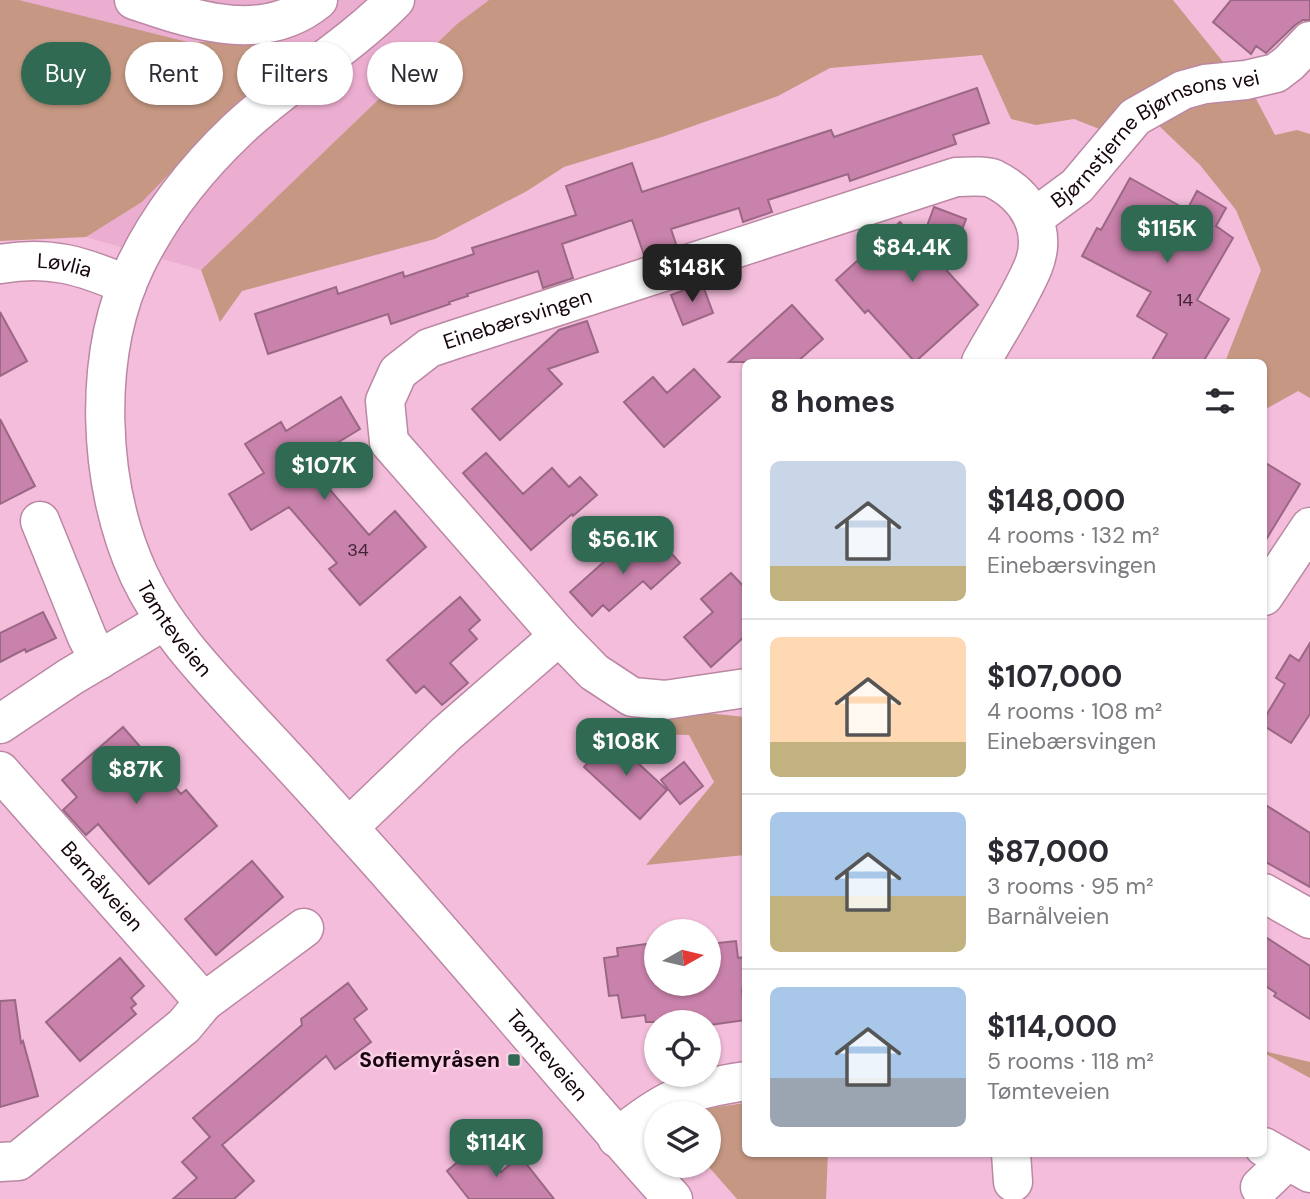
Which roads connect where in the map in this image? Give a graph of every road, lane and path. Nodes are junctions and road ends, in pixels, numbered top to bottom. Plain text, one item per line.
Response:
1 (134, 0) edge
2 (318, 0) edge
3 (395, 0) edge
4 (1310, 41) edge
5 (1035, 217) junction
6 (0, 264) edge
7 (127, 285) junction
8 (983, 359) edge
9 (40, 521) dead end
10 (1310, 527) edge
11 (1267, 592) edge
12 (164, 621) junction
13 (559, 636) junction
14 (99, 660) junction
15 (742, 689) edge
16 (0, 724) edge
17 (0, 771) edge
18 (349, 827) junction
19 (1267, 895) edge
20 (1310, 919) edge
21 (304, 928) dead end
22 (204, 1002) junction
23 (742, 1082) edge
24 (617, 1138) junction
25 (1287, 1160) edge
26 (0, 1162) edge
27 (1260, 1187) dead end
28 (673, 1199) edge

1 - 2 street
3 - 7 street, Tømteveien
4 - 5 street, Bjørnstjerne Bjørnsons vei
5 - 8 street
5 - 13 street, Einebærsvingen
6 - 7 street, Løvlia
7 - 12 street, Tømteveien
9 - 14 street
10 - 11 street
12 - 14 street
12 - 18 street, Tømteveien
13 - 15 street, Einebærsvingen
13 - 18 street
14 - 16 street
17 - 22 street, Barnålveien
18 - 24 street, Tømteveien
19 - 20 street
21 - 22 street
22 - 26 street
23 - 24 street
24 - 28 street, Tømteveien
25 - 27 street

